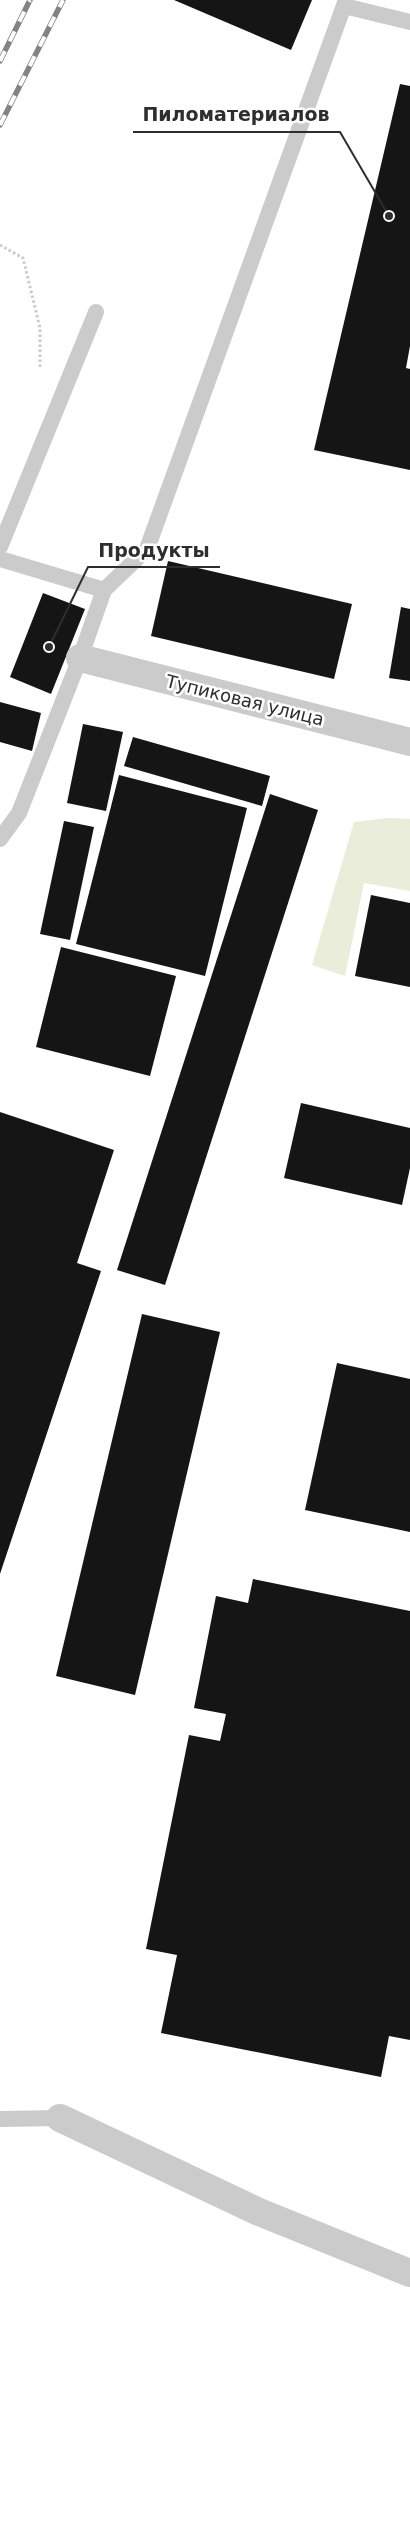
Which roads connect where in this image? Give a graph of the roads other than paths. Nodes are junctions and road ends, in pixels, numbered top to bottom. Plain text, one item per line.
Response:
1 (345, 3) edge
2 (410, 22) edge
3 (96, 312) dead end
4 (0, 547) edge
5 (0, 559) edge
6 (104, 590) junction
7 (80, 658) junction
8 (410, 742) edge
9 (0, 839) edge
10 (60, 2118) joint
11 (0, 2119) edge
12 (410, 2273) edge

1 - 2 lane
1 - 6 lane
3 - 4 lane
5 - 6 lane
6 - 7 lane
7 - 8 street, Тупиковая улица
7 - 9 lane
10 - 11 lane
10 - 12 street

